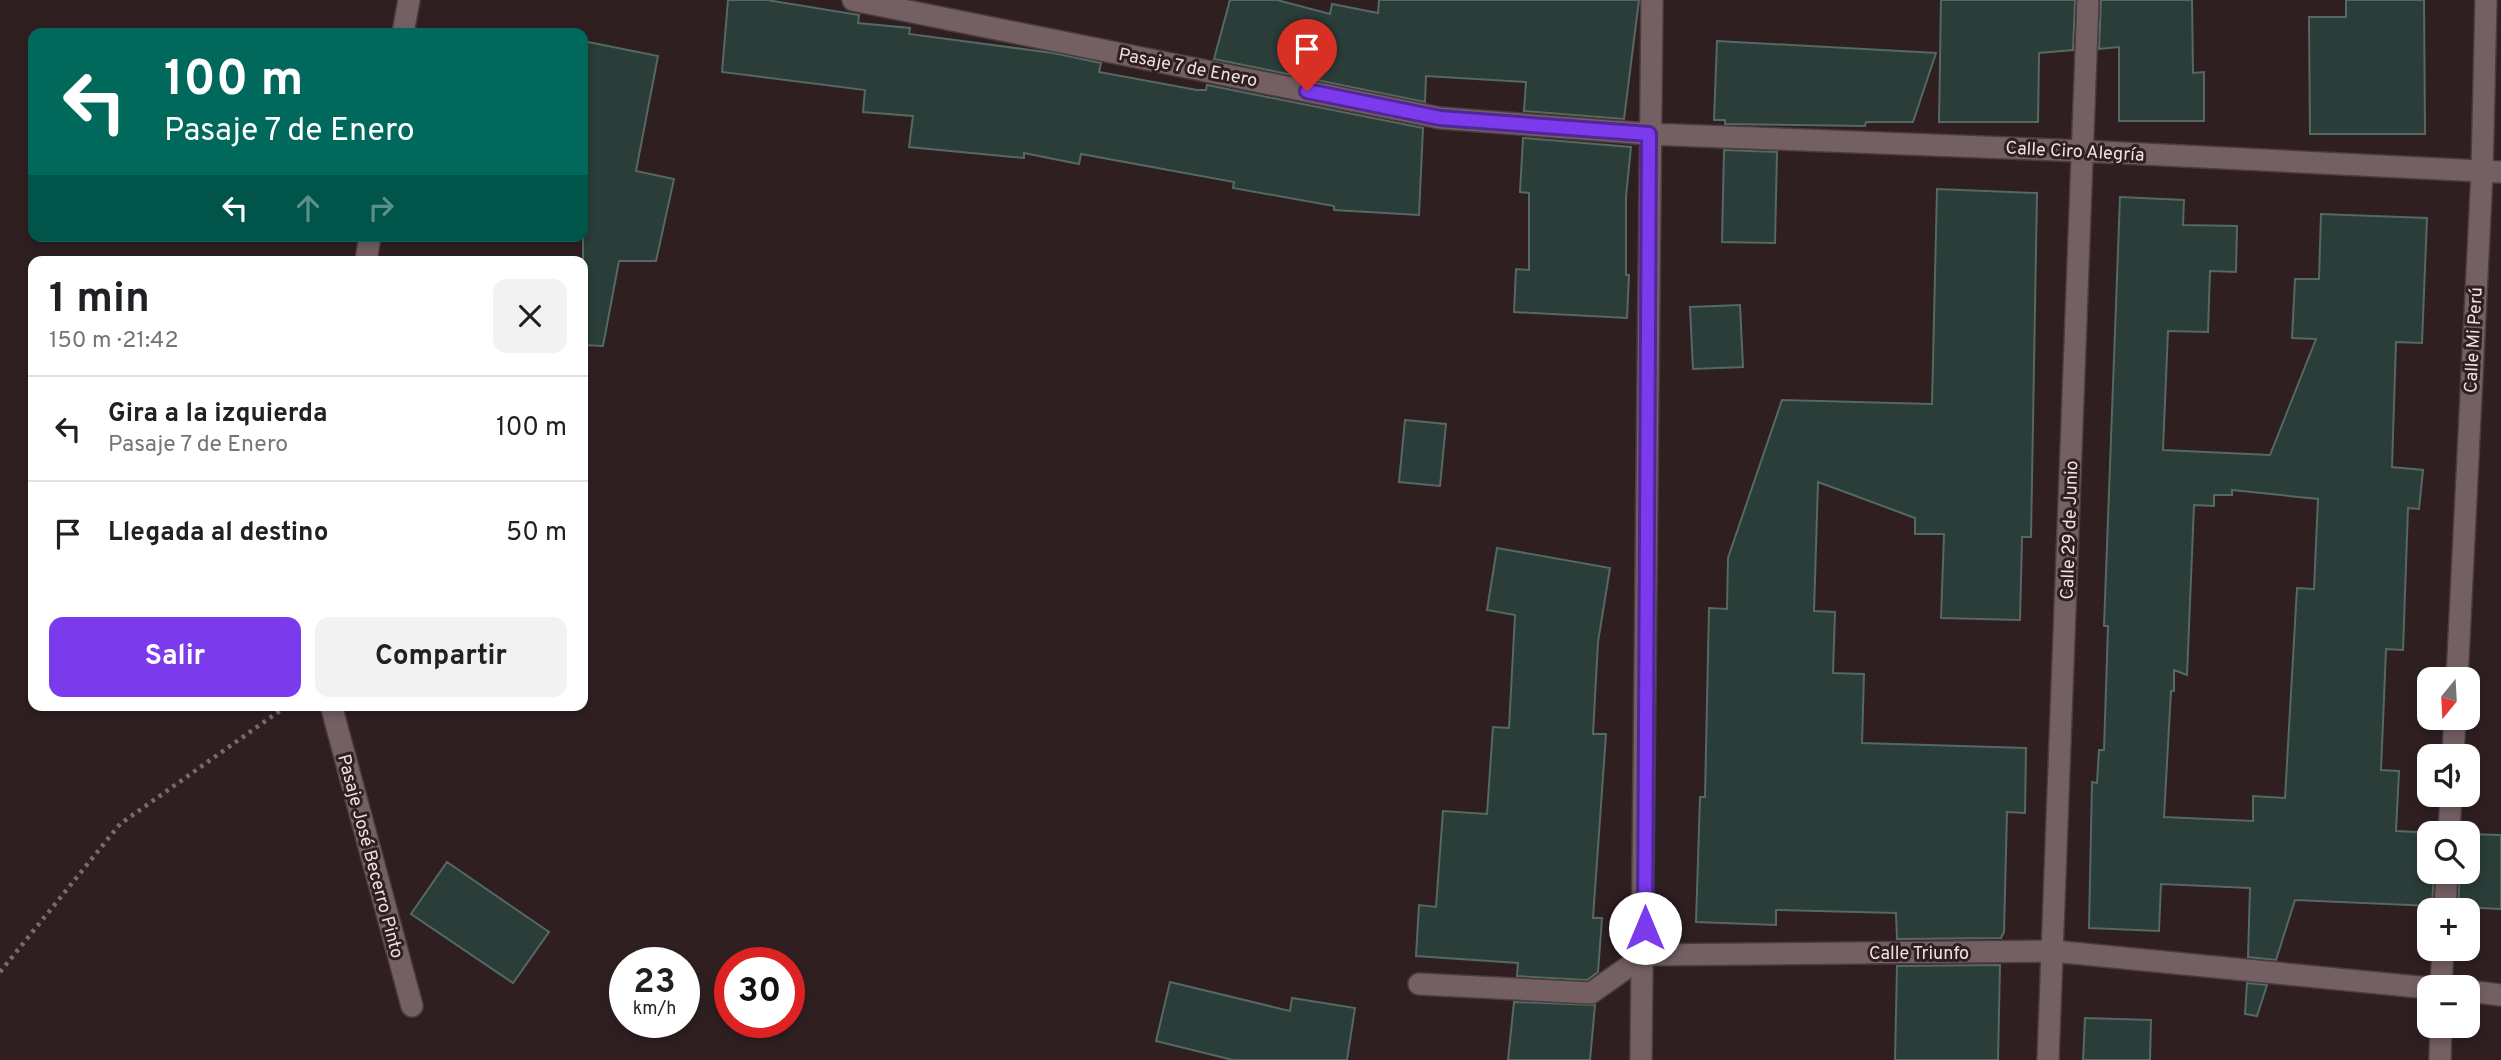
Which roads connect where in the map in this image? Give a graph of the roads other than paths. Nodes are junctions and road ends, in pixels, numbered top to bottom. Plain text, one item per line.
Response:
1 (409, 0) edge
2 (853, 0) edge
3 (1651, 0) edge
4 (2088, 0) edge
5 (2486, 0) edge
6 (404, 28) edge
7 (1649, 134) junction
8 (2083, 150) junction
9 (2491, 172) edge
10 (2458, 667) edge
11 (333, 711) edge
12 (2052, 951) junction
13 (1645, 955) junction
14 (1419, 984) dead end
15 (2417, 987) edge
16 (2480, 992) edge
17 (2501, 995) edge
18 (411, 1006) dead end
19 (2441, 1038) edge
20 (1641, 1060) edge
21 (2048, 1060) edge
22 (2440, 1060) edge

1 - 6 street
2 - 7 street, Pasaje 7 de Enero
3 - 7 street
4 - 8 street, Calle 29 de Junio
5 - 9 street, Calle Mi Perú
7 - 8 street, Calle Ciro Alegría
7 - 13 street
8 - 9 street, Calle Ciro Alegría
8 - 12 street, Calle 29 de Junio
9 - 10 street, Calle Mi Perú
11 - 18 street, Pasaje José Becerro Pinto
12 - 13 street, Calle Triunfo
12 - 15 street, Calle Triunfo
12 - 21 street, Calle 29 de Junio
13 - 14 street
13 - 20 street
16 - 17 street
19 - 22 street

